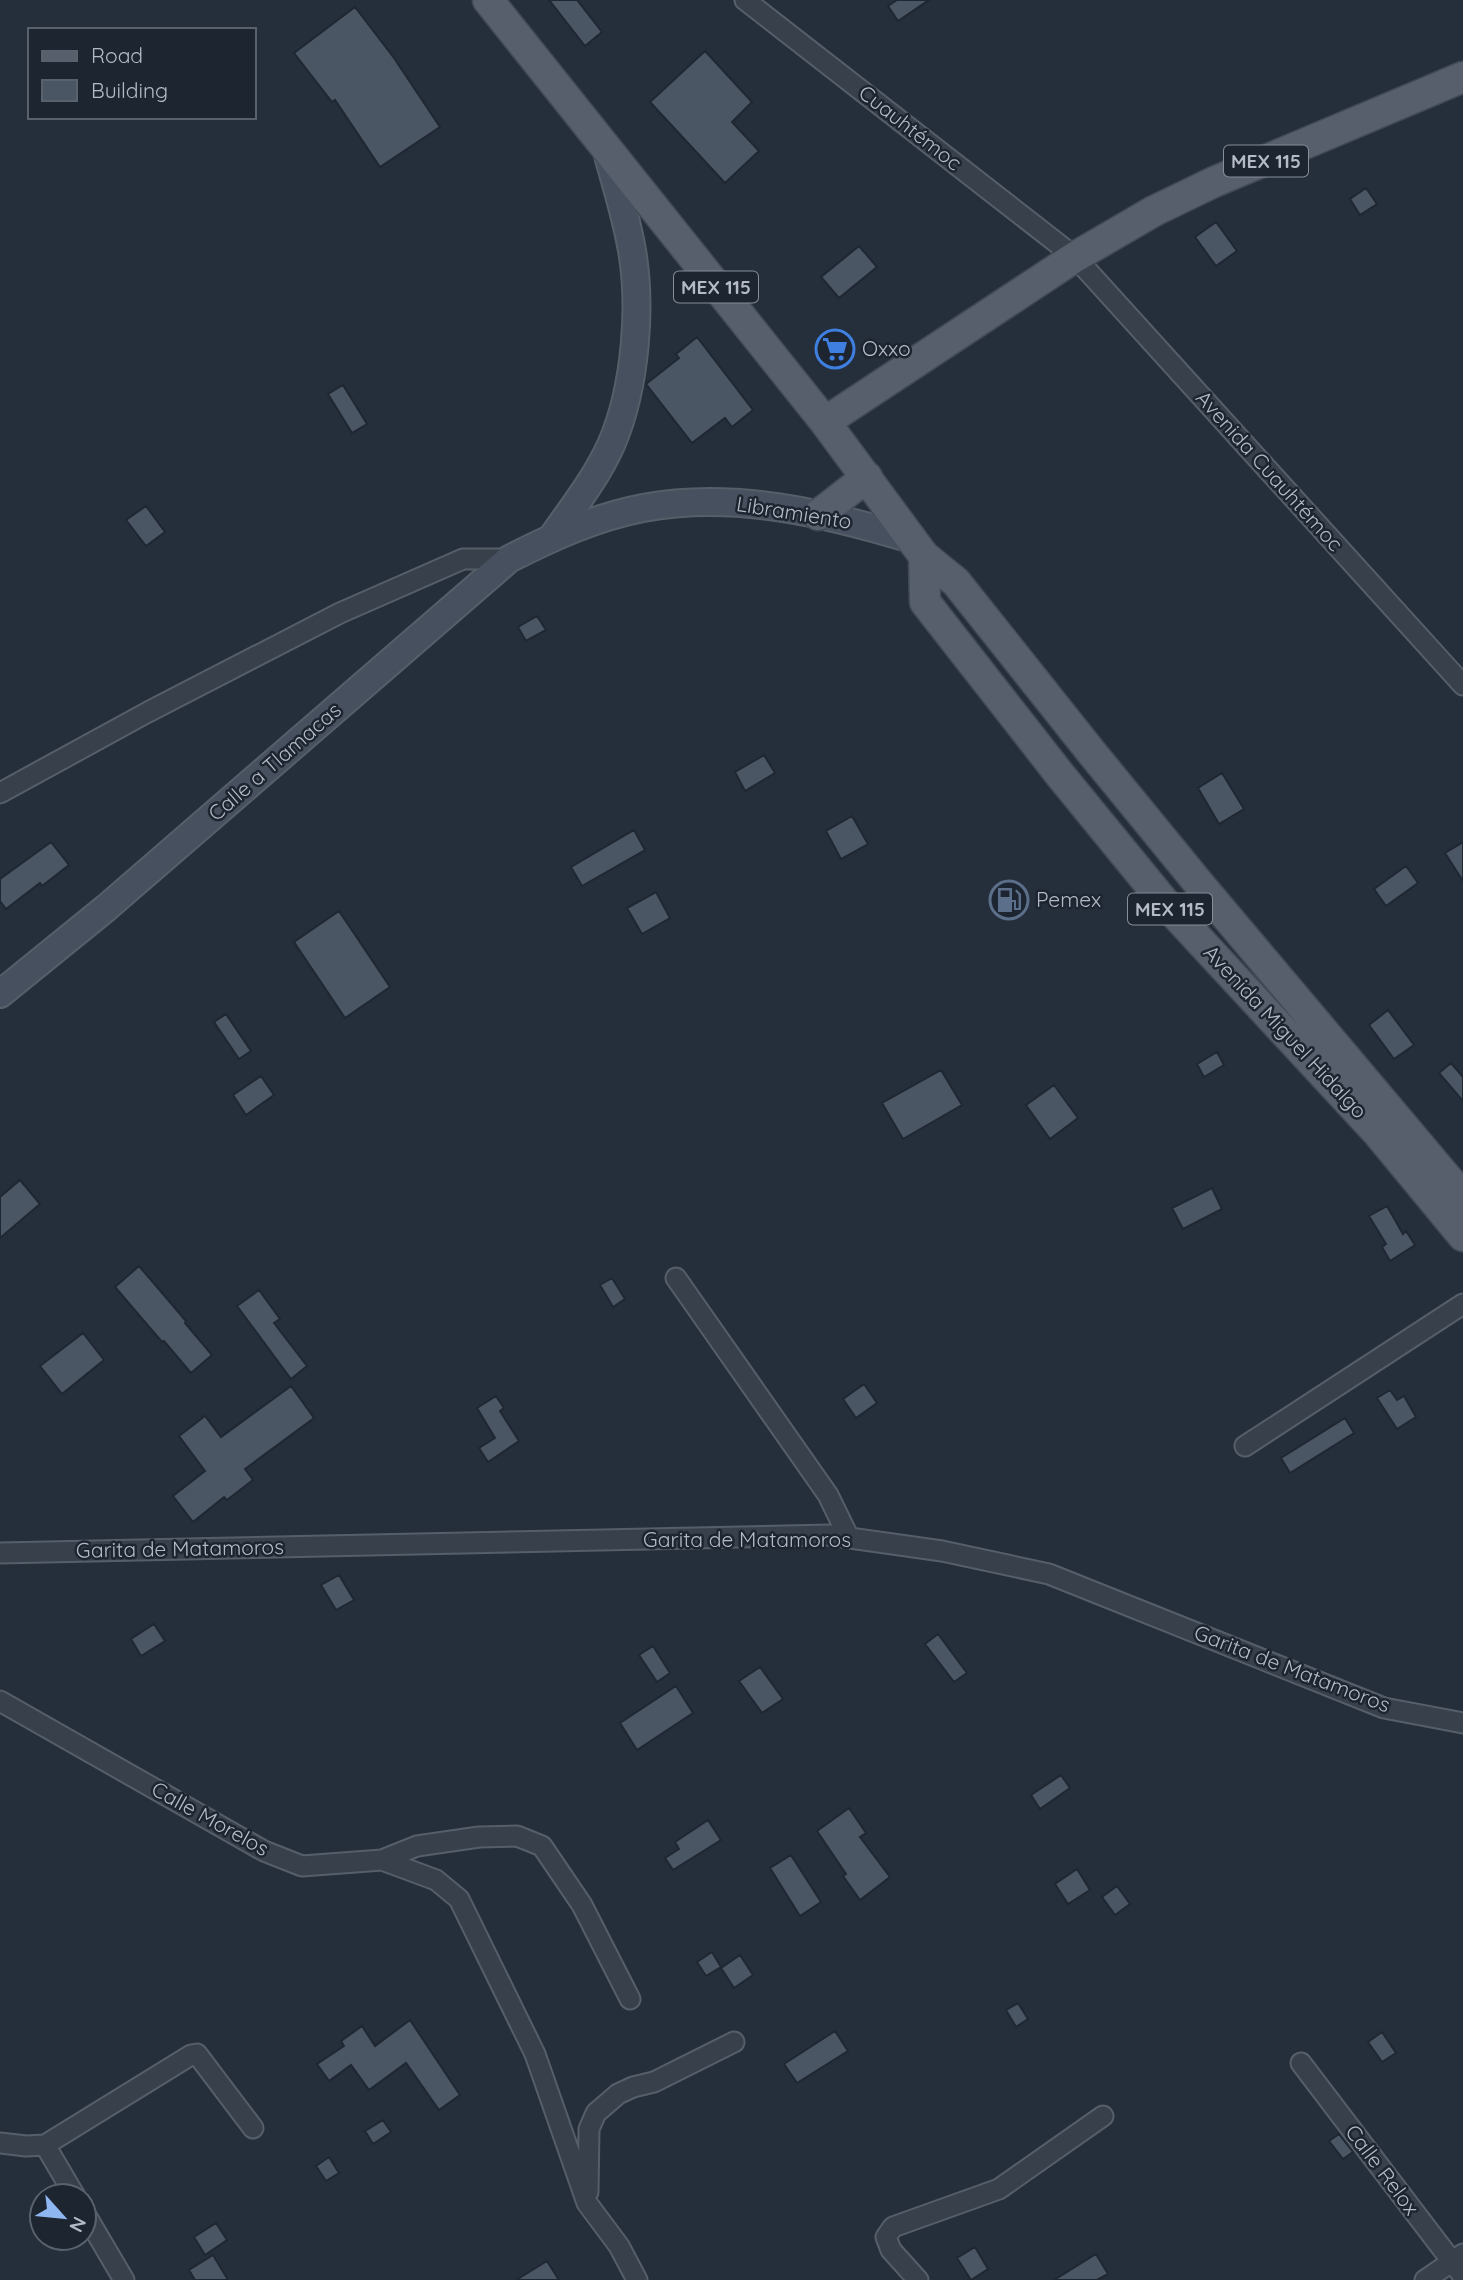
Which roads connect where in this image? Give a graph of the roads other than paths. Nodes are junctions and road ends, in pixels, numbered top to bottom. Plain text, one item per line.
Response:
1 (488, 0) edge
2 (745, 0) edge
3 (1463, 77) edge
4 (607, 152) junction
5 (1075, 257) junction
6 (825, 422) junction
7 (867, 477) junction
8 (818, 515) junction
9 (553, 536) junction
10 (918, 548) junction
11 (509, 559) junction
12 (1463, 685) edge
13 (0, 793) edge
14 (0, 994) edge
15 (1386, 1124) junction
16 (1463, 1197) edge
17 (1463, 1236) edge
18 (676, 1278) dead end
19 (1463, 1304) edge
20 (1245, 1446) dead end
21 (849, 1538) junction
22 (0, 1553) edge
23 (0, 1701) edge
24 (1463, 1723) edge
25 (391, 1863) junction
26 (631, 1999) dead end
27 (734, 2042) dead end
28 (1301, 2063) dead end
29 (1103, 2116) dead end
30 (253, 2128) dead end
31 (0, 2143) edge
32 (45, 2145) junction
33 (67, 2182) edge
34 (587, 2203) junction
35 (98, 2236) edge
36 (1459, 2264) edge
37 (124, 2280) edge
38 (637, 2280) edge
39 (918, 2280) edge
40 (1425, 2280) edge

1 - 4 main road, MEX 115
2 - 5 street, Cuauhtémoc
3 - 5 main road, MEX 115
4 - 6 main road, MEX 115
4 - 9 main road, MEX 115
5 - 6 main road, MEX 115
5 - 12 street, Avenida Cuauhtémoc
6 - 7 main road, MEX 115
7 - 8 main road
7 - 10 main road, MEX 115
8 - 9 main road, Libramiento / MEX 115
8 - 10 main road, Libramiento / MEX 115
9 - 11 main road, Calle a Tlamacas / MEX 115
10 - 15 main road, Avenida Miguel Hidalgo / MEX 115
11 - 13 street
11 - 14 main road, Calle a Tlamacas / MEX 115
15 - 16 main road, Avenida Miguel Hidalgo / MEX 115
15 - 17 main road, Avenida Miguel Hidalgo / MEX 115
18 - 21 street
19 - 20 street
21 - 22 street, Garita de Matamoros
21 - 24 street, Garita de Matamoros
23 - 25 street, Calle Morelos
25 - 26 street
25 - 34 street, Calle Morelos
27 - 34 street
28 - 36 street, Calle Relox
29 - 39 street
30 - 32 street
31 - 32 street
32 - 33 street
34 - 38 street
35 - 37 street
36 - 40 street

